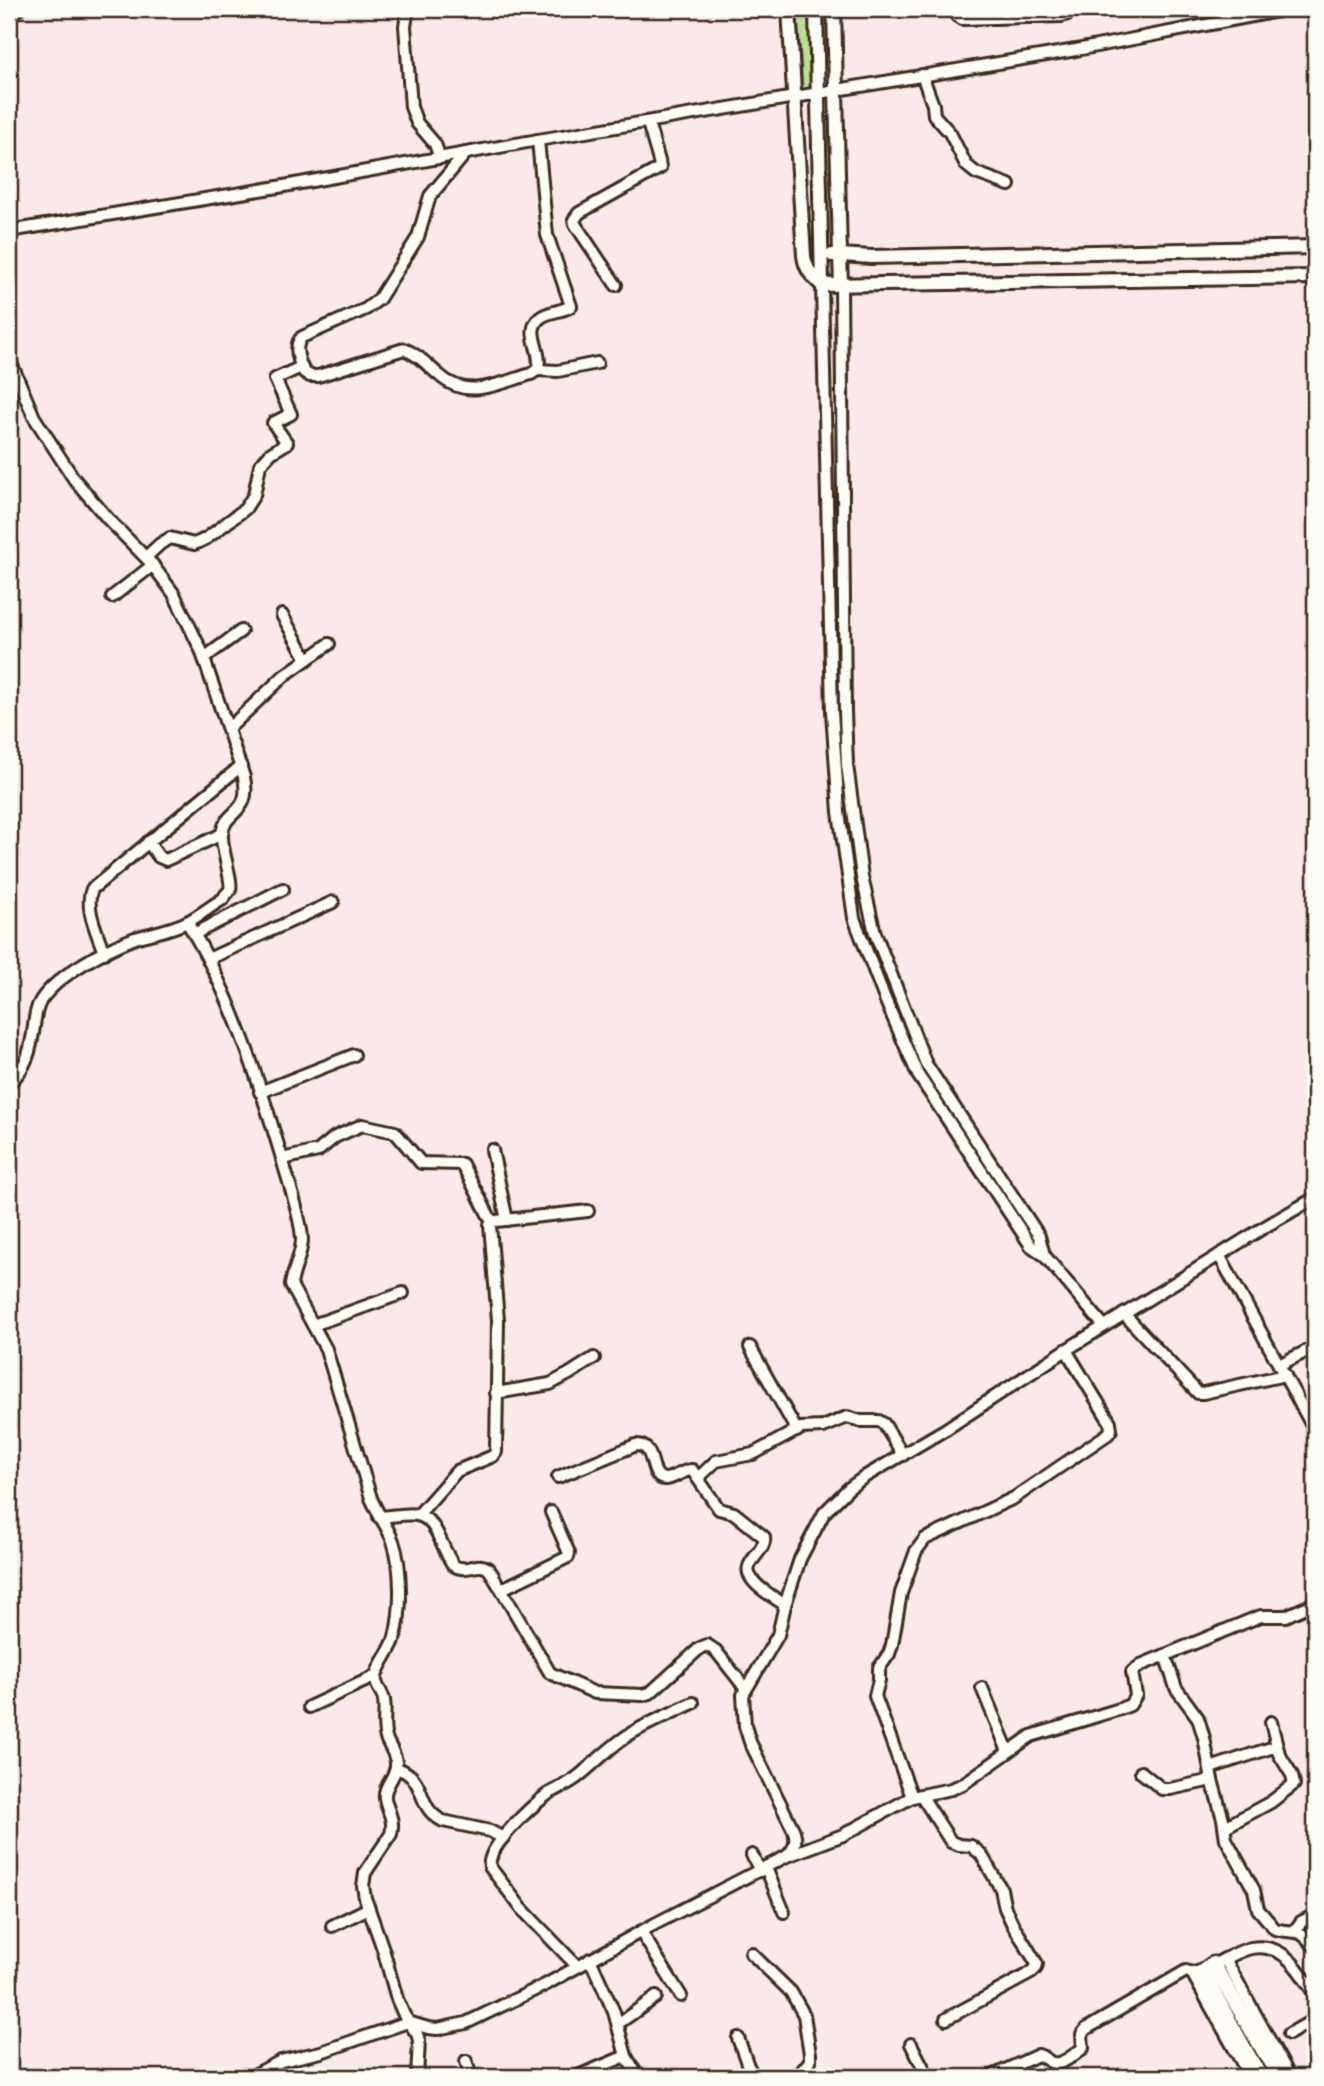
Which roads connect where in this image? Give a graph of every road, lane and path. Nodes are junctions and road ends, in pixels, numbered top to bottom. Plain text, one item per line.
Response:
1 (19, 9) edge
2 (408, 9) edge
3 (789, 9) edge
4 (816, 9) edge
5 (834, 9) edge
6 (953, 9) edge
7 (1069, 9) edge
8 (1289, 9) edge
9 (9, 14) edge
10 (922, 75) junction
11 (836, 90) junction
12 (818, 94) junction
13 (796, 98) junction
14 (648, 123) junction
15 (538, 141) junction
16 (466, 153) junction
17 (440, 158) junction
18 (1009, 185) dead end
19 (9, 231) edge
20 (1315, 247) edge
21 (841, 255) junction
22 (821, 256) junction
23 (1315, 277) edge
24 (615, 285) dead end
25 (822, 285) junction
26 (841, 285) junction
27 (9, 358) edge
28 (597, 363) dead end
29 (301, 367) junction
30 (537, 370) junction
31 (150, 561) junction
32 (112, 597) dead end
33 (282, 614) dead end
34 (241, 631) dead end
35 (329, 644) dead end
36 (204, 658) junction
37 (307, 659) junction
38 (228, 729) junction
39 (241, 766) junction
40 (222, 835) junction
41 (148, 842) junction
42 (283, 889) dead end
43 (333, 902) dead end
44 (187, 922) junction
45 (194, 934) junction
46 (104, 953) junction
47 (208, 959) junction
48 (354, 1055) dead end
49 (9, 1083) edge
50 (260, 1092) junction
51 (492, 1150) dead end
52 (282, 1158) junction
53 (1315, 1198) edge
54 (588, 1211) dead end
55 (507, 1220) junction
56 (492, 1222) junction
57 (1044, 1255) junction
58 (1219, 1255) junction
59 (403, 1293) dead end
60 (1124, 1314) junction
61 (313, 1325) junction
62 (1104, 1326) junction
63 (750, 1347) dead end
64 (1315, 1347) edge
65 (1066, 1350) junction
66 (594, 1358) dead end
67 (1282, 1370) junction
68 (496, 1393) junction
69 (797, 1431) junction
70 (1315, 1431) edge
71 (903, 1455) junction
72 (558, 1477) dead end
73 (698, 1478) junction
74 (551, 1512) dead end
75 (418, 1515) junction
76 (379, 1517) junction
77 (500, 1587) junction
78 (1315, 1603) edge
79 (785, 1605) junction
80 (1165, 1655) junction
81 (376, 1676) junction
82 (982, 1688) dead end
83 (746, 1689) junction
84 (693, 1703) dead end
85 (309, 1707) dead end
86 (1271, 1722) dead end
87 (1277, 1746) junction
88 (1008, 1751) junction
89 (396, 1768) junction
90 (1141, 1772) dead end
91 (1211, 1774) junction
92 (917, 1796) junction
93 (1225, 1827) junction
94 (503, 1838) junction
95 (752, 1855) dead end
96 (788, 1856) junction
97 (763, 1869) junction
98 (369, 1908) junction
99 (784, 1912) dead end
100 (1315, 1915) edge
101 (332, 1926) dead end
102 (1295, 1930) junction
103 (640, 1932) junction
104 (1315, 1947) edge
105 (751, 1954) dead end
106 (590, 1959) junction
107 (577, 1966) junction
108 (1208, 1967) junction
109 (1315, 1995) edge
110 (681, 1996) dead end
111 (656, 1997) dead end
112 (946, 2019) dead end
113 (408, 2022) junction
114 (618, 2023) junction
115 (1315, 2024) edge
116 (1289, 2034) dead end
117 (738, 2038) dead end
118 (911, 2044) dead end
119 (626, 2056) junction
120 (466, 2060) dead end
121 (1281, 2075) edge
122 (578, 2076) edge
123 (250, 2077) edge
124 (417, 2077) edge
125 (471, 2077) edge
126 (638, 2077) edge
127 (754, 2077) edge
128 (797, 2077) edge
129 (928, 2077) edge
130 (990, 2077) edge
131 (1250, 2077) edge
132 (1261, 2077) edge

1 - 9 street
2 - 17 street
3 - 13 street
4 - 12 street
5 - 11 street
6 - 7 street
8 - 10 street
10 - 11 street
10 - 18 street
11 - 12 street
11 - 21 street
12 - 13 street
12 - 22 street
13 - 14 street
13 - 25 street
14 - 15 street
14 - 24 street
15 - 16 street
15 - 30 street
16 - 17 street
16 - 29 street
17 - 19 street
20 - 21 street
21 - 22 street
21 - 26 street
22 - 25 street
23 - 26 street
25 - 26 street
25 - 57 street
26 - 57 street
27 - 31 street
28 - 30 street
29 - 30 street
29 - 31 street
31 - 32 street
31 - 36 street
33 - 37 street
34 - 36 street
35 - 37 street
36 - 38 street
37 - 38 street
38 - 39 street
39 - 40 street
39 - 41 street
40 - 41 street
40 - 44 street
41 - 46 street
42 - 45 street
43 - 47 street
44 - 45 street
44 - 46 street
45 - 47 street
46 - 49 street
47 - 50 street
48 - 50 street
50 - 52 street
51 - 55 street
52 - 56 street
52 - 61 street
53 - 58 street
54 - 55 street
55 - 56 street
56 - 68 street
57 - 62 street
58 - 60 street
58 - 67 street
59 - 61 street
60 - 62 street
60 - 67 street
61 - 76 street
62 - 65 street
63 - 69 street
64 - 67 street
65 - 71 street
65 - 92 street
66 - 68 street
67 - 70 street
68 - 75 street
69 - 71 street
69 - 73 street
71 - 79 street
72 - 73 street
73 - 79 street
74 - 77 street
75 - 76 street
75 - 77 street
76 - 81 street
77 - 83 street
78 - 80 street
79 - 83 street
80 - 88 street
80 - 91 street
81 - 85 street
81 - 89 street
82 - 88 street
83 - 96 street
84 - 94 street
86 - 87 street
87 - 91 street
87 - 93 street
88 - 92 street
89 - 94 street
89 - 98 street
90 - 91 street
91 - 93 street
92 - 96 street
92 - 112 street
93 - 102 street
94 - 107 street
95 - 97 street
96 - 97 street
97 - 99 street
97 - 103 street
98 - 101 street
98 - 113 street
100 - 102 street
102 - 104 street
103 - 106 street
103 - 110 street
105 - 128 street
106 - 107 street
106 - 114 street
107 - 113 street
108 - 109 street
108 - 121 main road
108 - 130 street
108 - 131 street
108 - 132 main road
111 - 114 street
113 - 123 street
113 - 124 street
114 - 119 street
115 - 116 street
117 - 127 street
118 - 129 street
119 - 122 street
119 - 126 street
120 - 125 street

